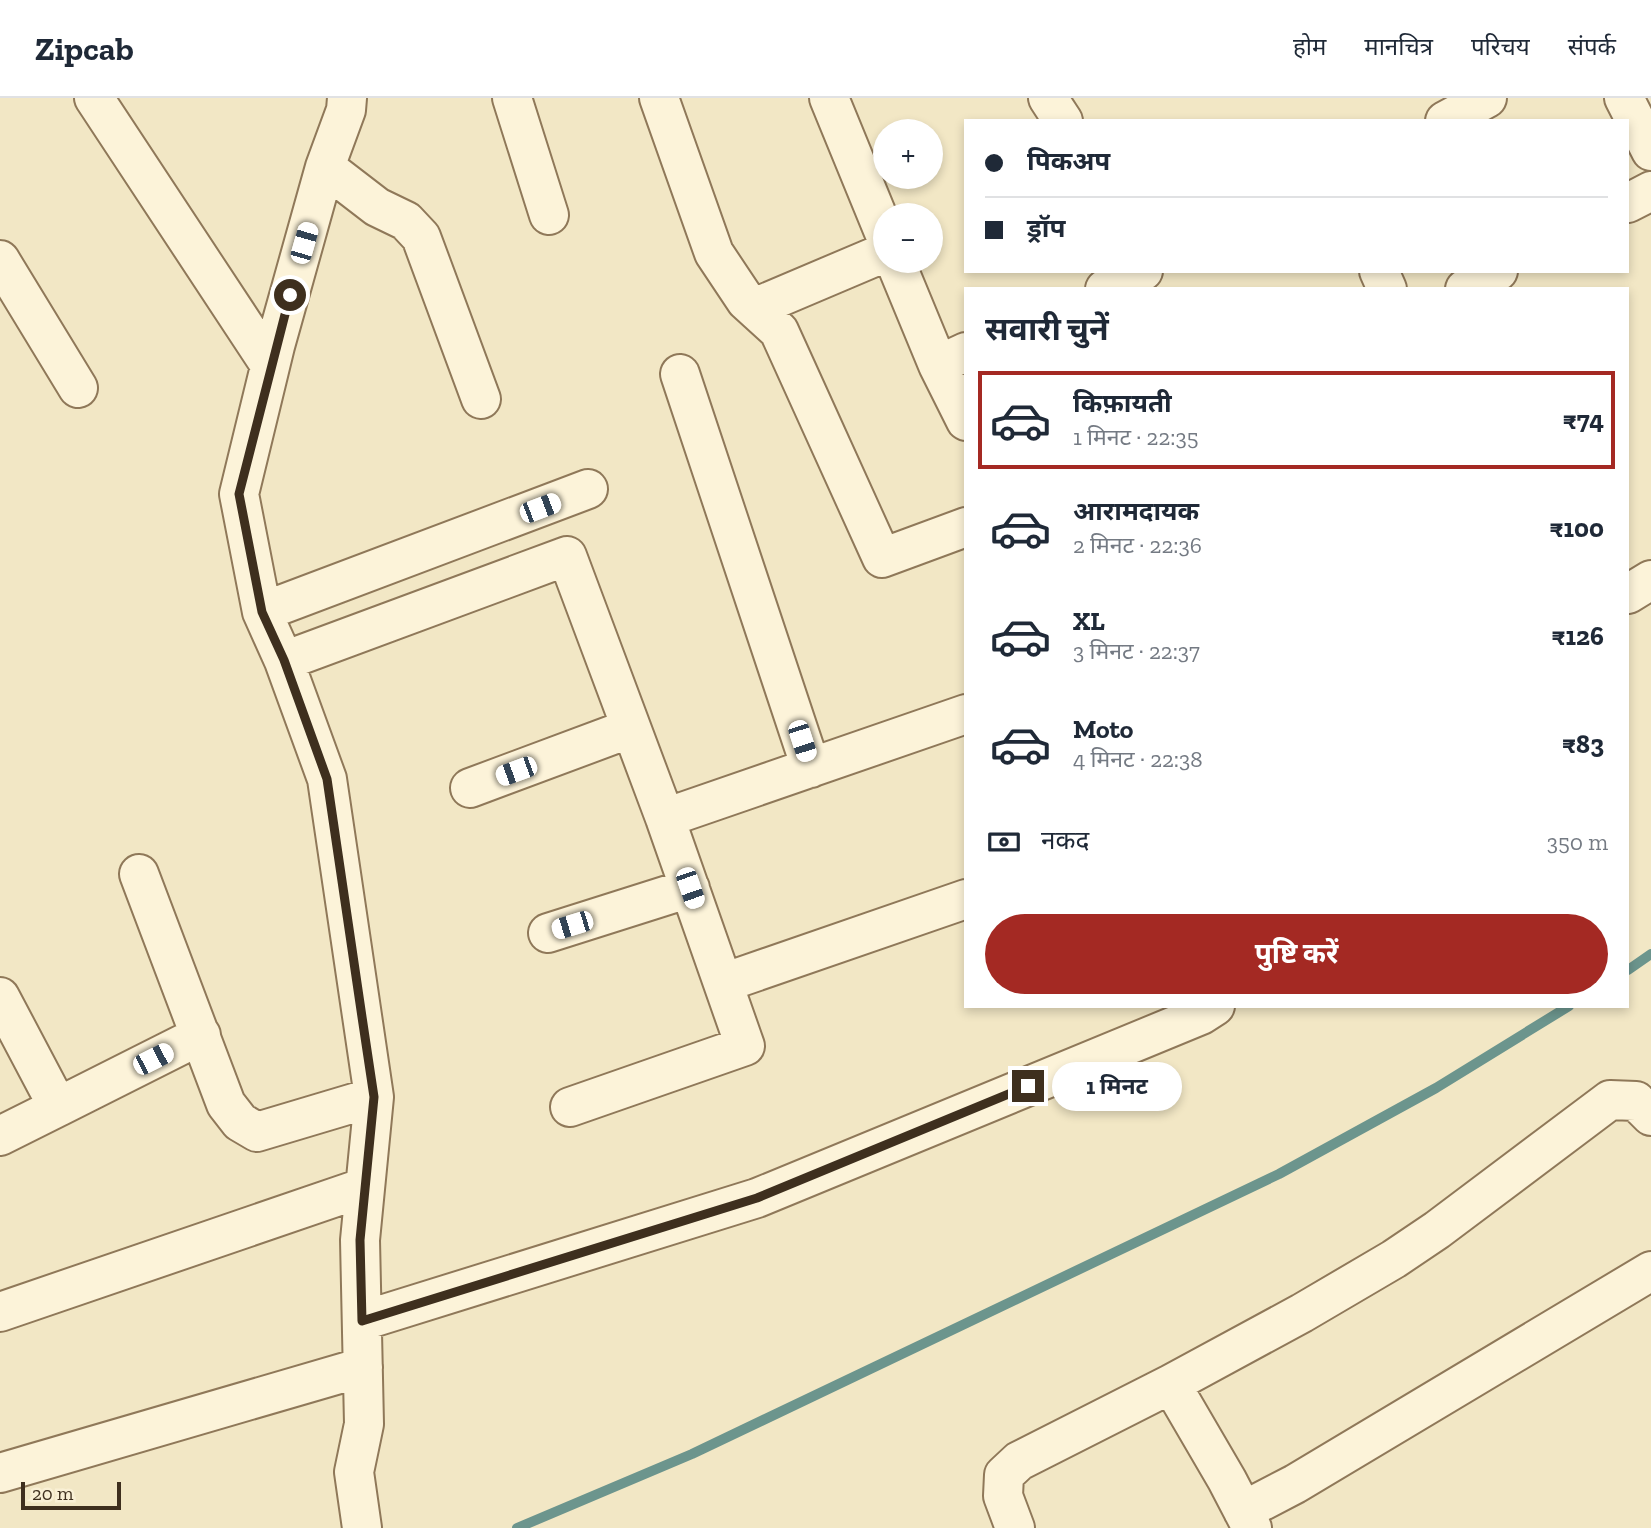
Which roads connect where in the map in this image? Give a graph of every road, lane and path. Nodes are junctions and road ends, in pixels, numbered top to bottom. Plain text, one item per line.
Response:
1 (94, 98) edge
2 (347, 98) edge
3 (512, 98) edge
4 (659, 98) edge
5 (829, 98) edge
6 (1048, 98) edge
7 (1488, 98) edge
8 (1624, 98) edge
9 (1062, 119) edge
10 (1449, 119) edge
11 (1651, 151) edge
12 (325, 167) junction
13 (1651, 191) edge
14 (1629, 202) edge
15 (873, 205) edge
16 (549, 215) dead end
17 (873, 258) edge
18 (0, 260) edge
19 (902, 273) edge
20 (1139, 273) edge
21 (1494, 273) edge
22 (1109, 287) edge
23 (1469, 287) edge
24 (754, 308) junction
25 (952, 358) edge
26 (270, 365) junction
27 (680, 374) dead end
28 (78, 388) dead end
29 (481, 399) dead end
30 (964, 412) edge
31 (588, 489) dead end
32 (964, 528) edge
33 (1651, 580) edge
34 (345, 581) junction
35 (1629, 593) edge
36 (262, 612) junction
37 (363, 631) junction
38 (284, 660) junction
39 (964, 715) edge
40 (631, 728) junction
41 (811, 768) junction
42 (470, 788) dead end
43 (665, 818) junction
44 (139, 874) dead end
45 (690, 888) junction
46 (964, 900) edge
47 (548, 933) dead end
48 (723, 983) junction
49 (0, 997) edge
50 (1212, 1008) edge
51 (201, 1035) junction
52 (374, 1097) junction
53 (58, 1107) junction
54 (570, 1107) dead end
55 (1651, 1115) edge
56 (0, 1136) edge
57 (365, 1187) junction
58 (1651, 1271) edge
59 (0, 1312) edge
60 (362, 1321) junction
61 (363, 1379) junction
62 (1171, 1384) junction
63 (0, 1473) edge
64 (1247, 1519) edge
65 (362, 1528) edge
66 (1015, 1528) edge

1 - 26 street
2 - 12 street
3 - 16 street
4 - 24 street
5 - 15 street
6 - 9 street
7 - 10 street
8 - 11 street
12 - 26 street
12 - 29 street
13 - 14 street
17 - 24 street
18 - 28 street
19 - 25 street
20 - 22 street
21 - 23 street
24 - 32 street
25 - 30 street
26 - 36 street
27 - 41 street
31 - 34 street
33 - 35 street
34 - 36 street
34 - 37 street
36 - 38 street
37 - 38 street
37 - 40 street
38 - 52 street
39 - 41 street
40 - 42 street
40 - 43 street
41 - 43 street
43 - 45 street
44 - 51 street
45 - 47 street
45 - 48 street
46 - 48 street
48 - 54 street
49 - 53 street
50 - 60 street
51 - 52 street
51 - 53 street
52 - 57 street
53 - 56 street
55 - 62 street
57 - 59 street
57 - 60 street
58 - 64 street
60 - 61 street
61 - 63 street
61 - 65 street
62 - 64 street
62 - 66 street

